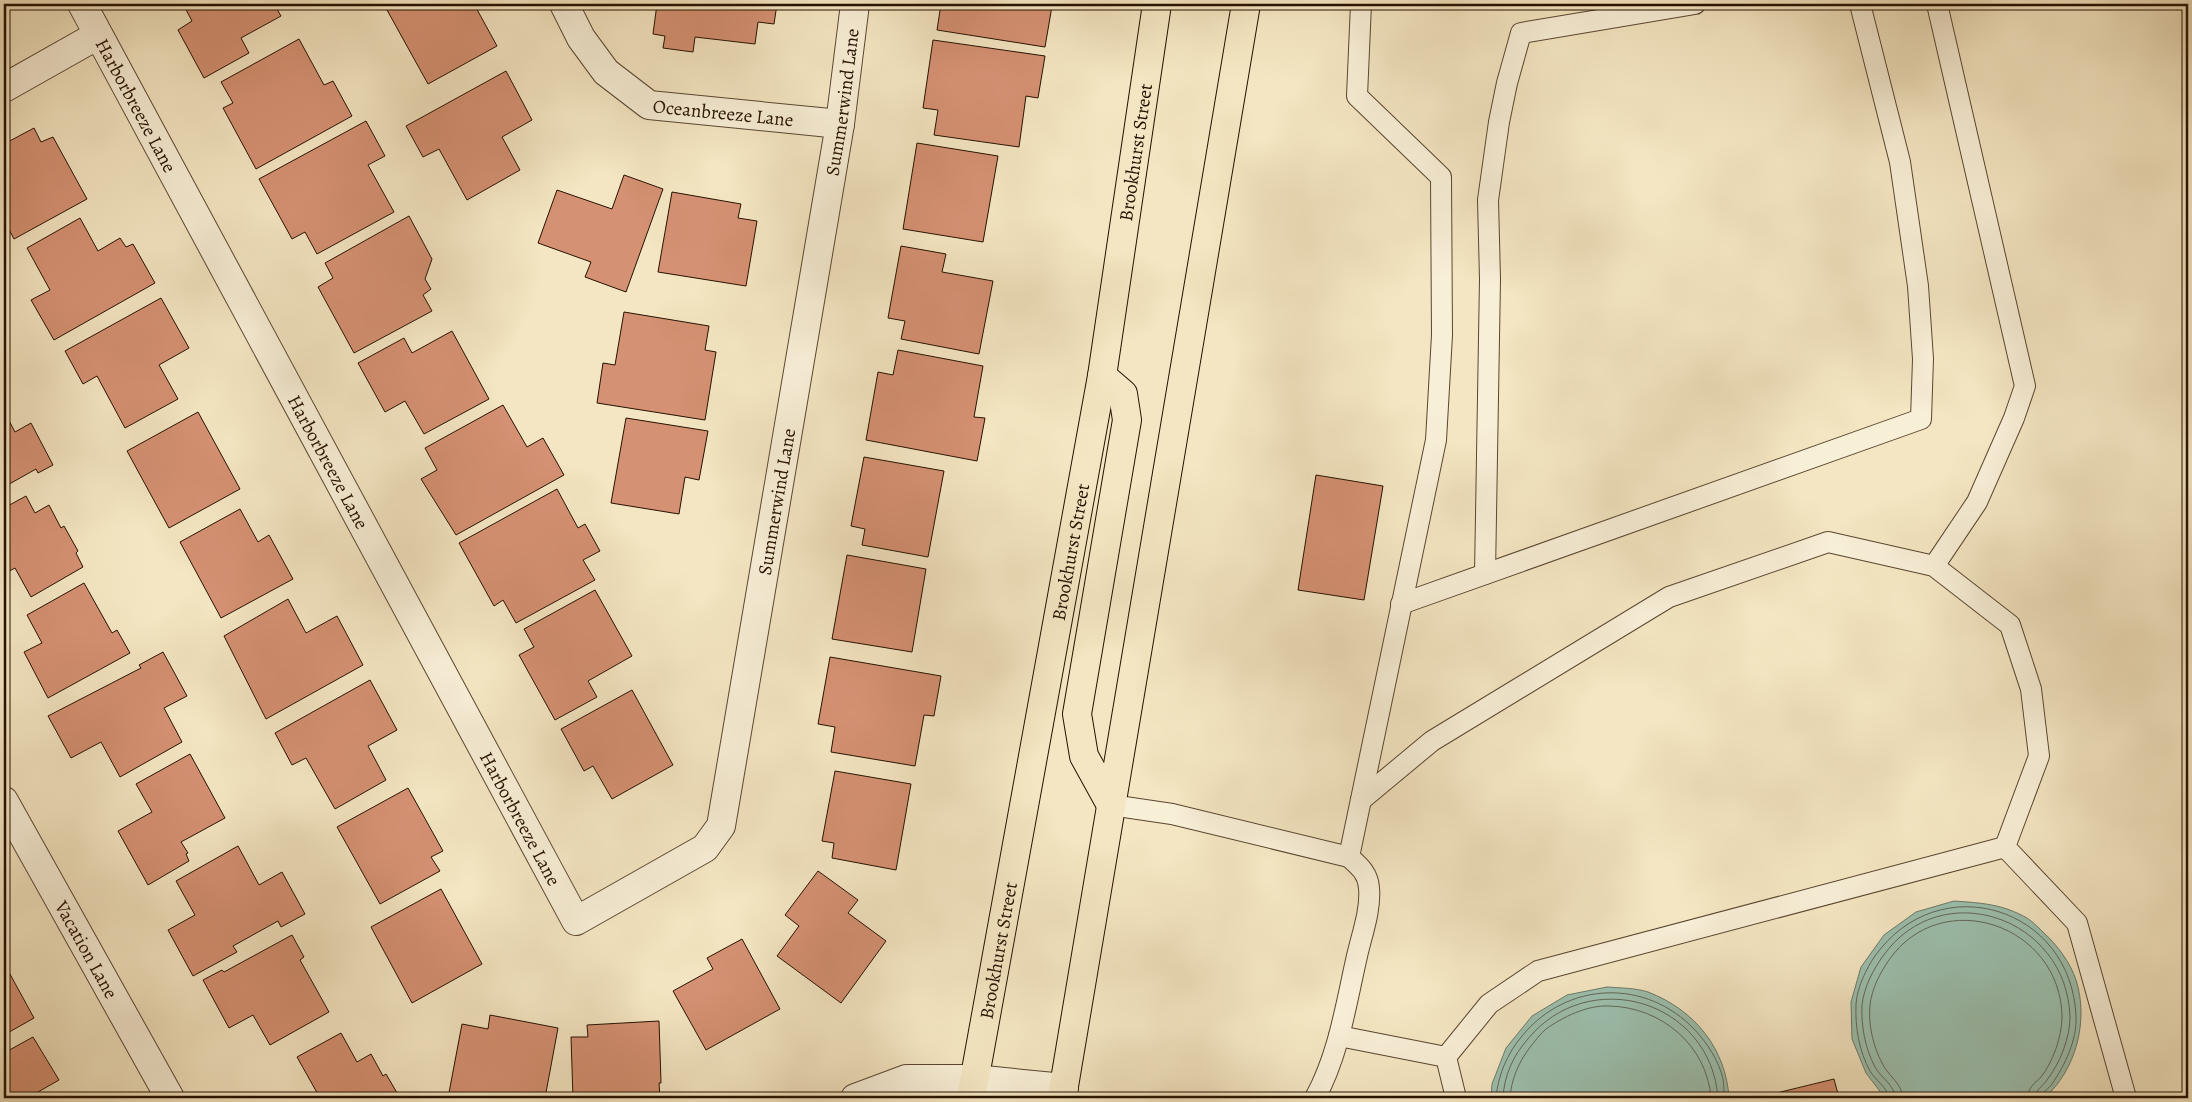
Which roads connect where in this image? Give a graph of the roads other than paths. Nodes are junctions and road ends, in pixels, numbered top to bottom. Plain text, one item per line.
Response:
1 (82, 4) edge
2 (564, 4) edge
3 (855, 4) edge
4 (1157, 4) edge
5 (1246, 4) edge
6 (1361, 4) edge
7 (1695, 4) edge
8 (1860, 4) edge
9 (1937, 4) edge
10 (98, 36) junction
11 (4, 88) edge
12 (840, 124) junction
13 (1102, 376) junction
14 (1934, 566) junction
15 (1485, 574) junction
16 (1401, 604) junction
17 (1361, 800) junction
18 (4, 801) edge
19 (1110, 805) junction
20 (2005, 847) junction
21 (1349, 857) junction
22 (576, 921) joint
23 (1340, 1036) junction
24 (1446, 1057) junction
25 (973, 1088) edge
26 (1063, 1093) edge
27 (170, 1098) edge
28 (855, 1098) edge
29 (1315, 1098) edge
30 (1456, 1098) edge
31 (2126, 1098) edge

1 - 10 street, Harborbreeze Lane
2 - 12 street, Oceanbreeze Lane
3 - 12 street, Summerwind Lane
4 - 13 main road, Brookhurst Street
5 - 19 main road
6 - 16 lane
7 - 15 lane
8 - 15 lane
9 - 14 lane
10 - 11 street
10 - 22 street, Harborbreeze Lane
12 - 22 street, Summerwind Lane
13 - 19 main road
13 - 25 main road, Brookhurst Street
14 - 17 lane
14 - 20 lane
15 - 16 lane
16 - 17 lane
17 - 21 lane
18 - 27 street, Vacation Lane
19 - 21 lane
19 - 26 main road
20 - 24 lane
20 - 31 lane
21 - 23 lane
23 - 24 lane
23 - 29 lane
24 - 30 lane
25 - 26 street
25 - 28 street

